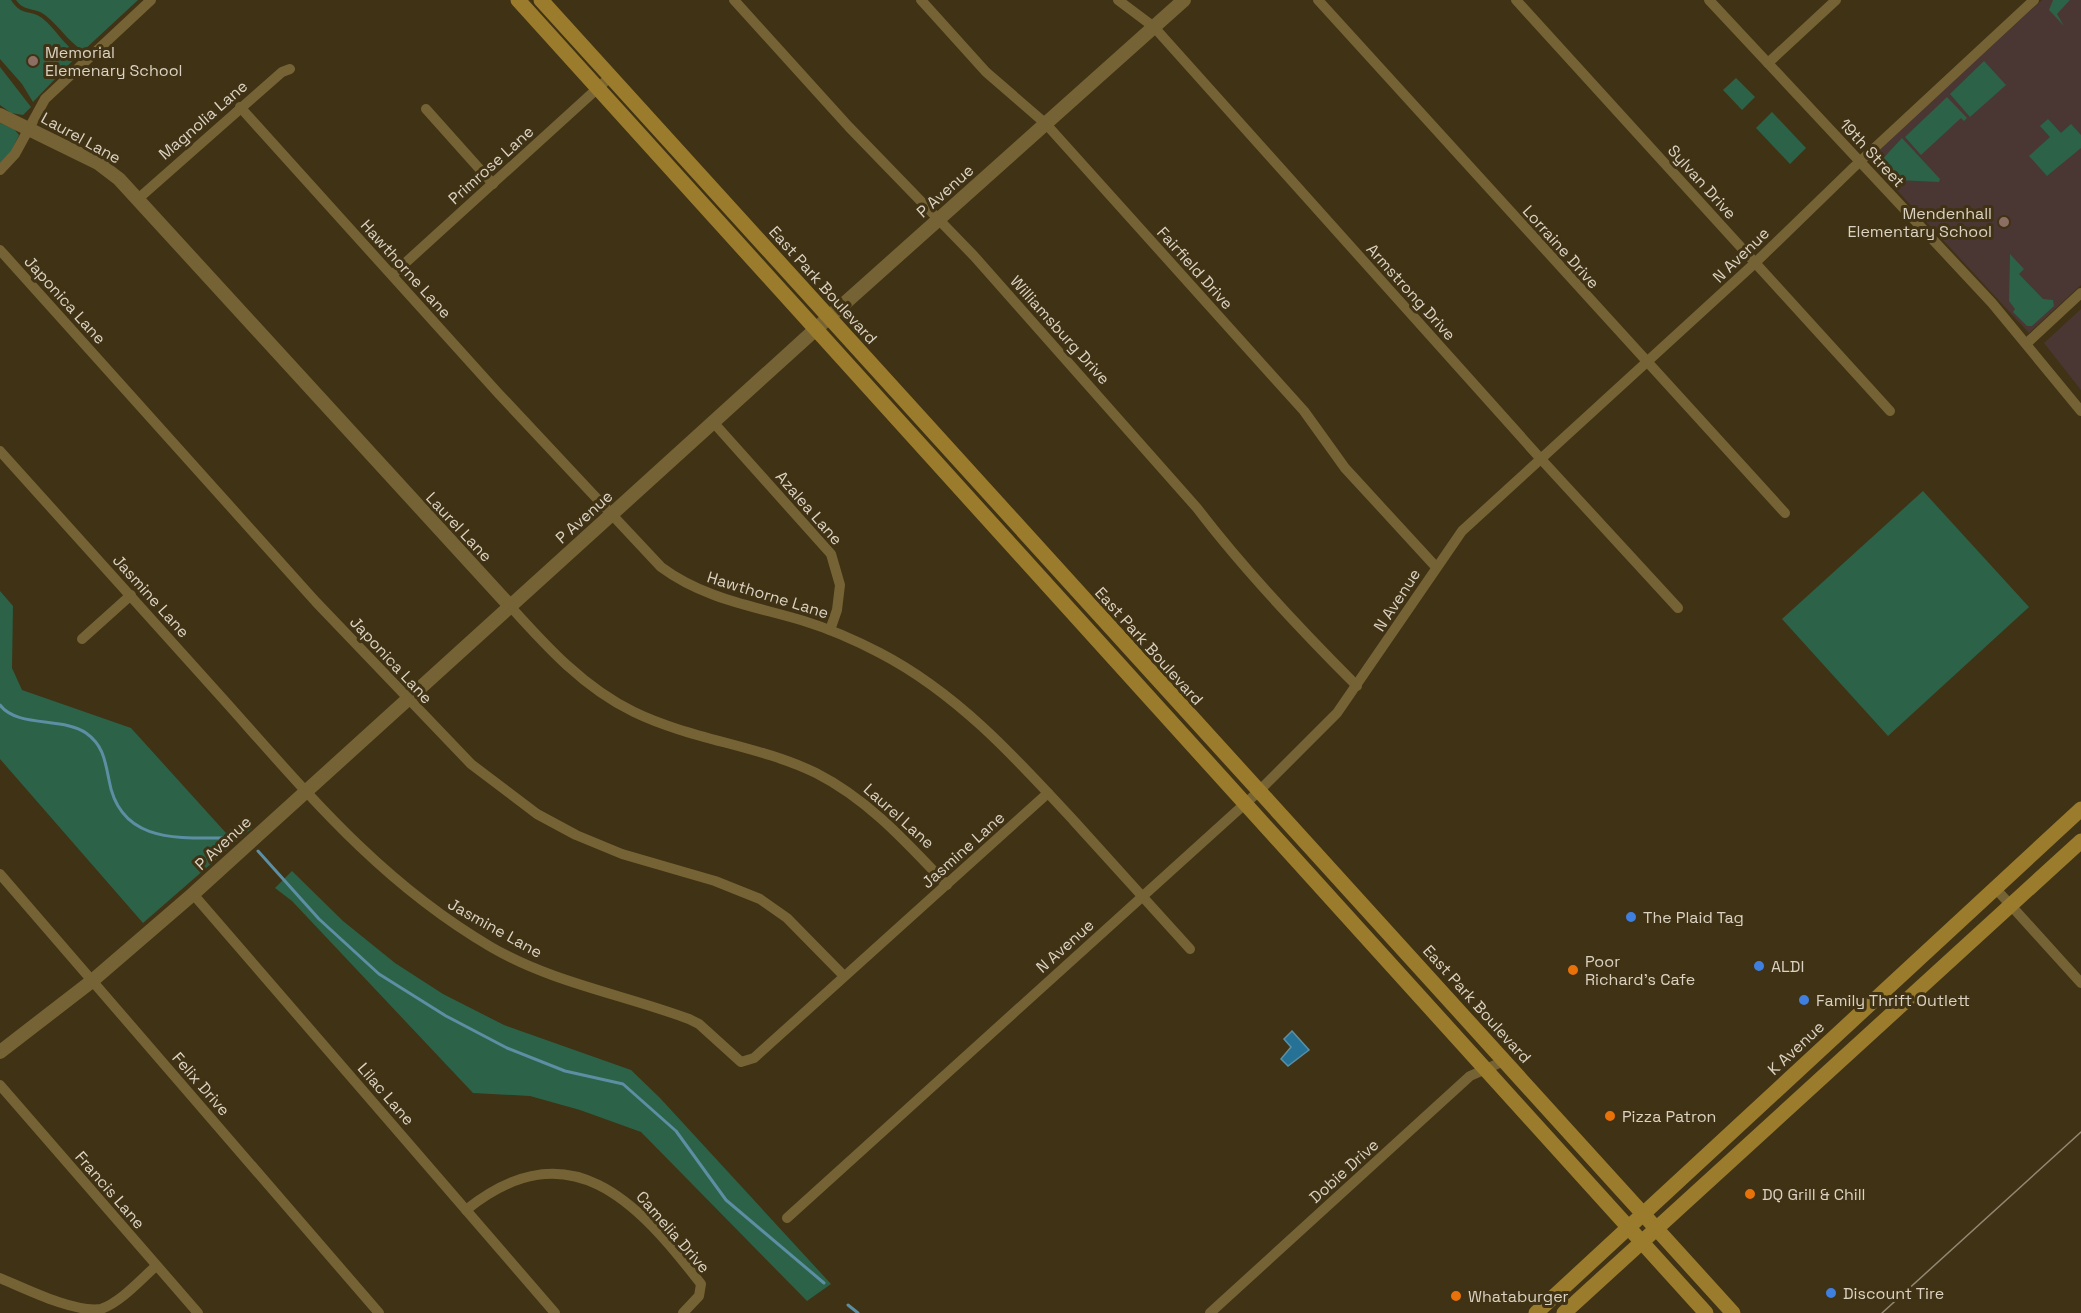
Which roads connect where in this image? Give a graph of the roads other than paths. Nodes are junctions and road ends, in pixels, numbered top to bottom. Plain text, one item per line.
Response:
1 (151, 0) edge
2 (518, 0) edge
3 (541, 0) edge
4 (734, 0) edge
5 (921, 0) edge
6 (1118, 0) edge
7 (1184, 0) edge
8 (1318, 0) edge
9 (1516, 0) edge
10 (1709, 0) edge
11 (1836, 0) edge
12 (2034, 0) edge
13 (1154, 27) junction
14 (1768, 63) junction
15 (290, 69) dead end
16 (610, 77) junction
17 (599, 88) junction
18 (240, 107) junction
19 (426, 109) dead end
20 (0, 116) edge
21 (1046, 124) junction
22 (30, 129) junction
23 (1860, 161) junction
24 (0, 170) edge
25 (493, 184) junction
26 (138, 198) junction
27 (938, 219) junction
28 (0, 250) edge
29 (1755, 263) junction
30 (392, 275) junction
31 (2081, 293) edge
32 (823, 322) junction
33 (2027, 343) junction
34 (1646, 363) junction
35 (1890, 411) dead end
36 (2081, 411) edge
37 (713, 422) junction
38 (0, 452) edge
39 (1540, 458) junction
40 (1785, 513) dead end
41 (612, 514) junction
42 (1436, 567) junction
43 (130, 595) junction
44 (510, 606) junction
45 (1678, 608) dead end
46 (830, 630) junction
47 (82, 639) dead end
48 (1357, 686) junction
49 (407, 699) junction
50 (305, 790) junction
51 (1258, 792) junction
52 (1048, 793) junction
53 (1245, 804) junction
54 (2081, 809) edge
55 (2081, 841) edge
56 (0, 874) edge
57 (946, 885) junction
58 (1996, 889) junction
59 (193, 894) junction
60 (1142, 897) junction
61 (2010, 905) junction
62 (1190, 949) dead end
63 (844, 976) junction
64 (92, 981) junction
65 (2081, 983) edge
66 (1884, 991) junction
67 (1899, 1007) junction
68 (0, 1052) edge
69 (1504, 1060) junction
70 (1809, 1061) junction
71 (1485, 1068) junction
72 (1823, 1076) junction
73 (0, 1085) edge
74 (466, 1210) junction
75 (1643, 1214) junction
76 (787, 1218) dead end
77 (1630, 1227) junction
78 (1657, 1228) junction
79 (1643, 1242) junction
80 (156, 1266) junction
81 (0, 1278) edge
82 (685, 1311) edge
83 (198, 1313) edge
84 (379, 1313) edge
85 (555, 1313) edge
86 (1210, 1313) edge
87 (1536, 1313) edge
88 (1564, 1313) edge
89 (1706, 1313) edge
90 (1733, 1313) edge

1 - 22 street
2 - 17 main road, East Park Boulevard
3 - 16 main road, East Park Boulevard
4 - 27 street, Williamsburg Drive
5 - 21 street, Fairfield Drive
6 - 13 street, Armstrong Drive
7 - 13 street, P Avenue
8 - 34 street, Lorraine Drive
9 - 29 street, Sylvan Drive
10 - 14 street, 19th Street
11 - 14 street
12 - 23 street, N Avenue
13 - 21 street, P Avenue
13 - 39 street, Armstrong Drive
14 - 23 street, 19th Street
15 - 18 street, Magnolia Lane
16 - 17 street, Primrose Lane
16 - 32 main road, East Park Boulevard
17 - 25 street, Primrose Lane
17 - 32 main road, East Park Boulevard
18 - 26 street, Magnolia Lane
18 - 30 street, Hawthorne Lane
19 - 25 street
20 - 22 street, Laurel Lane
21 - 27 street, P Avenue
21 - 42 street, Fairfield Drive
22 - 24 street
22 - 26 street, Laurel Lane
23 - 29 street, N Avenue
23 - 33 street, 19th Street
25 - 30 street, Primrose Lane
26 - 44 street, Laurel Lane
27 - 32 street, P Avenue
27 - 48 street, Williamsburg Drive
28 - 49 street, Japonica Lane
29 - 34 street, N Avenue
29 - 35 street, Sylvan Drive
30 - 41 street, Hawthorne Lane
31 - 33 street
32 - 37 street, P Avenue
32 - 51 main road, East Park Boulevard
32 - 53 main road, East Park Boulevard
33 - 36 street, 19th Street
34 - 39 street, N Avenue
34 - 40 street, Lorraine Drive
37 - 41 street, P Avenue
37 - 46 street, Azalea Lane
38 - 43 street, Jasmine Lane
39 - 42 street, N Avenue
39 - 45 street, Armstrong Drive
41 - 44 street, P Avenue
41 - 46 street, Hawthorne Lane
42 - 48 street, N Avenue
43 - 47 street
43 - 50 street, Jasmine Lane
44 - 49 street, P Avenue
44 - 57 street, Laurel Lane
46 - 52 street, Hawthorne Lane
48 - 51 street, N Avenue
49 - 50 street, P Avenue
49 - 63 street, Japonica Lane
50 - 59 street, P Avenue
50 - 63 street, Jasmine Lane
51 - 53 street, N Avenue
51 - 69 main road, East Park Boulevard
52 - 57 street, Jasmine Lane
52 - 60 street, Hawthorne Lane
53 - 60 street, N Avenue
53 - 71 main road, East Park Boulevard
54 - 58 main road, K Avenue
55 - 61 main road
56 - 64 street, Felix Drive
57 - 63 street, Jasmine Lane
58 - 61 street
58 - 66 main road, K Avenue
59 - 64 street, P Avenue
59 - 74 street, Lilac Lane
60 - 62 street, Hawthorne Lane
60 - 76 street, N Avenue
61 - 65 street
61 - 67 main road
64 - 68 street, P Avenue
64 - 84 street, Felix Drive
66 - 67 main road
66 - 70 main road, K Avenue
67 - 72 main road
69 - 71 street, Dobie Drive
69 - 75 main road, East Park Boulevard
70 - 72 main road
70 - 75 main road, K Avenue
71 - 77 main road, East Park Boulevard
71 - 86 street, Dobie Drive
72 - 78 main road
73 - 80 street, Francis Lane
74 - 82 street, Camelia Drive
74 - 85 street, Lilac Lane
75 - 77 main road, K Avenue
75 - 78 main road, East Park Boulevard
77 - 79 main road, East Park Boulevard
77 - 87 main road, K Avenue
78 - 79 main road
78 - 90 main road, East Park Boulevard
79 - 88 main road
79 - 89 main road, East Park Boulevard
80 - 81 street
80 - 83 street, Francis Lane

